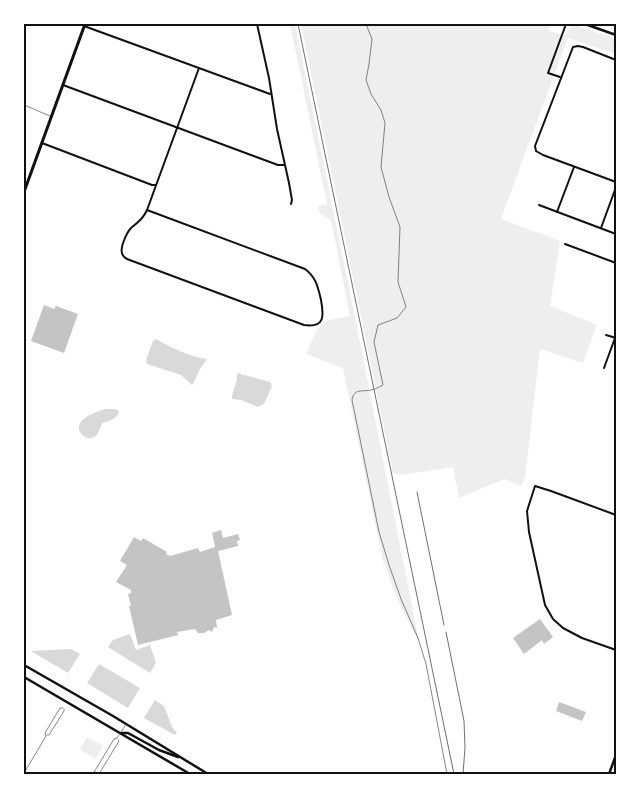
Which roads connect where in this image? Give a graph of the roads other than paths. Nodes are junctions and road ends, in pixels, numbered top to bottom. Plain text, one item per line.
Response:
1 (257, 24) edge
2 (566, 24) edge
3 (585, 24) edge
4 (85, 25) edge
5 (616, 35) edge
6 (616, 60) edge
7 (199, 68) junction
8 (561, 77) junction
9 (63, 86) junction
10 (270, 94) junction
11 (24, 105) edge
12 (52, 116) junction
13 (178, 128) junction
14 (42, 143) junction
15 (284, 165) junction
16 (574, 166) junction
17 (616, 182) edge
18 (156, 185) junction
19 (616, 187) edge
20 (24, 192) edge
21 (291, 204) dead end
22 (539, 205) dead end
23 (147, 210) junction
24 (557, 212) junction
25 (601, 228) junction
26 (616, 234) edge
27 (565, 244) dead end
28 (616, 263) edge
29 (606, 335) dead end
30 (616, 338) edge
31 (604, 368) dead end
32 (616, 515) edge
33 (616, 650) edge
34 (24, 665) edge
35 (24, 677) edge
36 (126, 724) junction
37 (121, 733) junction
38 (46, 736) junction
39 (117, 738) junction
40 (616, 755) edge
41 (184, 759) junction
42 (24, 773) edge
43 (93, 774) edge
44 (99, 774) edge
45 (190, 774) edge
46 (208, 774) edge
47 (609, 774) edge

1 - 10 street
2 - 8 street
3 - 5 main road
4 - 7 street
4 - 9 main road
6 - 8 street
7 - 10 street
7 - 13 street
8 - 16 street
9 - 12 main road
9 - 13 street
10 - 15 street
11 - 12 lane
12 - 14 main road
13 - 15 street
13 - 18 street
14 - 18 street
14 - 20 main road
15 - 21 street
16 - 17 street
16 - 24 street
18 - 23 street
19 - 25 street
22 - 24 street
23 - 23 street
24 - 25 street
25 - 26 street
27 - 28 street
29 - 30 street
30 - 31 street
32 - 33 street
34 - 36 main road
35 - 37 main road
36 - 37 lane
36 - 41 main road
37 - 39 lane
37 - 41 main road
37 - 45 main road
38 - 38 lane
38 - 42 lane
39 - 43 lane
39 - 44 lane
40 - 47 main road
41 - 46 main road

